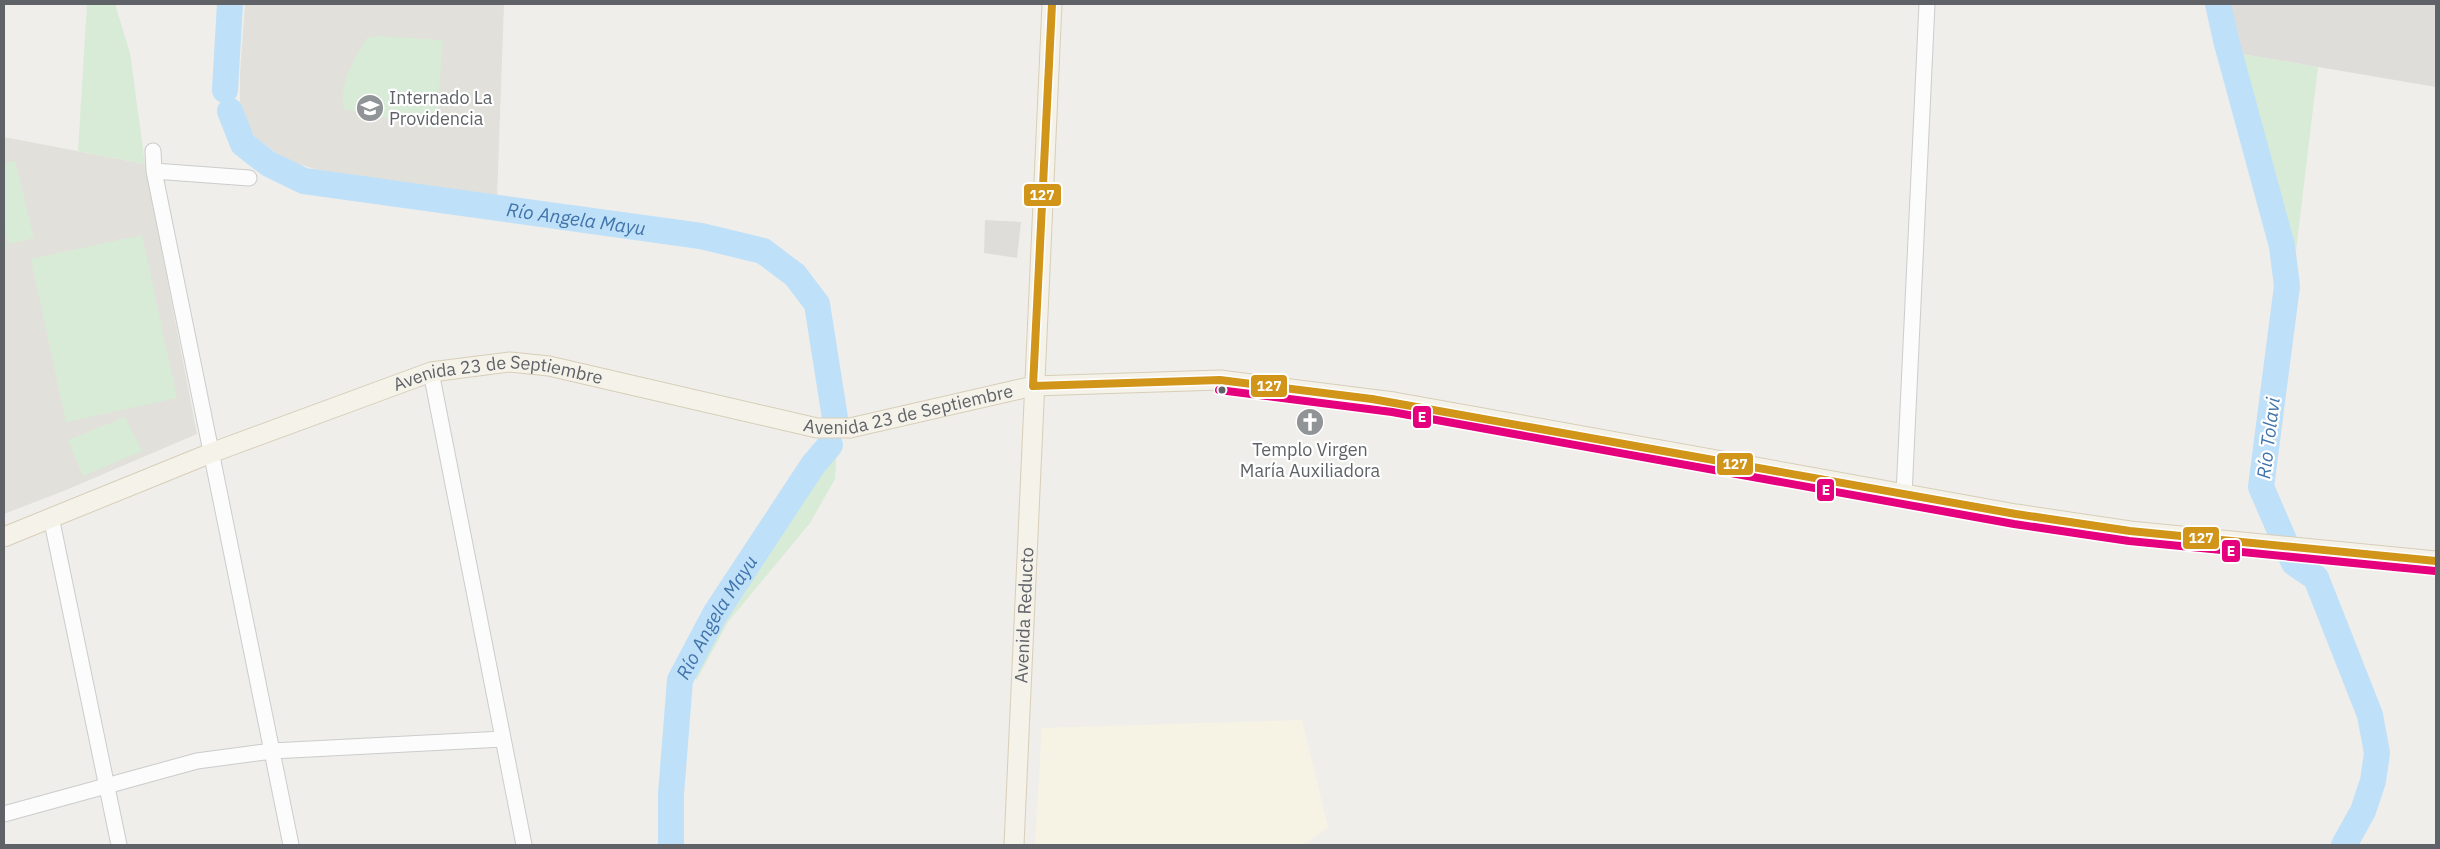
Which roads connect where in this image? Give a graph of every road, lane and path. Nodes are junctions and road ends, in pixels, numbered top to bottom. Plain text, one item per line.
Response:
1 (1052, 4) edge
2 (1927, 4) edge
3 (153, 151) dead end
4 (154, 171) junction
5 (249, 178) dead end
6 (431, 372) junction
7 (1033, 386) junction
8 (211, 453) junction
9 (1904, 495) junction
10 (51, 517) junction
11 (4, 537) edge
12 (2436, 561) edge
13 (503, 739) junction
14 (272, 751) junction
15 (107, 786) junction
16 (4, 814) edge
17 (119, 845) edge
18 (291, 845) edge
19 (524, 845) edge
20 (1014, 845) edge

1 - 7 main road, Avenida Reducto
2 - 9 street
3 - 4 street
4 - 5 street
4 - 8 street
6 - 7 main road, Avenida 23 de Septiembre
6 - 8 main road, Avenida 23 de Septiembre
6 - 13 street
7 - 9 main road, Avenida 23 de Septiembre
7 - 20 main road, Avenida Reducto
8 - 10 main road, Avenida 23 de Septiembre
8 - 14 street
9 - 12 main road, Avenida 23 de Septiembre
10 - 11 main road, Avenida 23 de Septiembre
10 - 15 street
13 - 14 street
13 - 19 street
14 - 15 street
14 - 18 street
15 - 16 street
15 - 17 street

